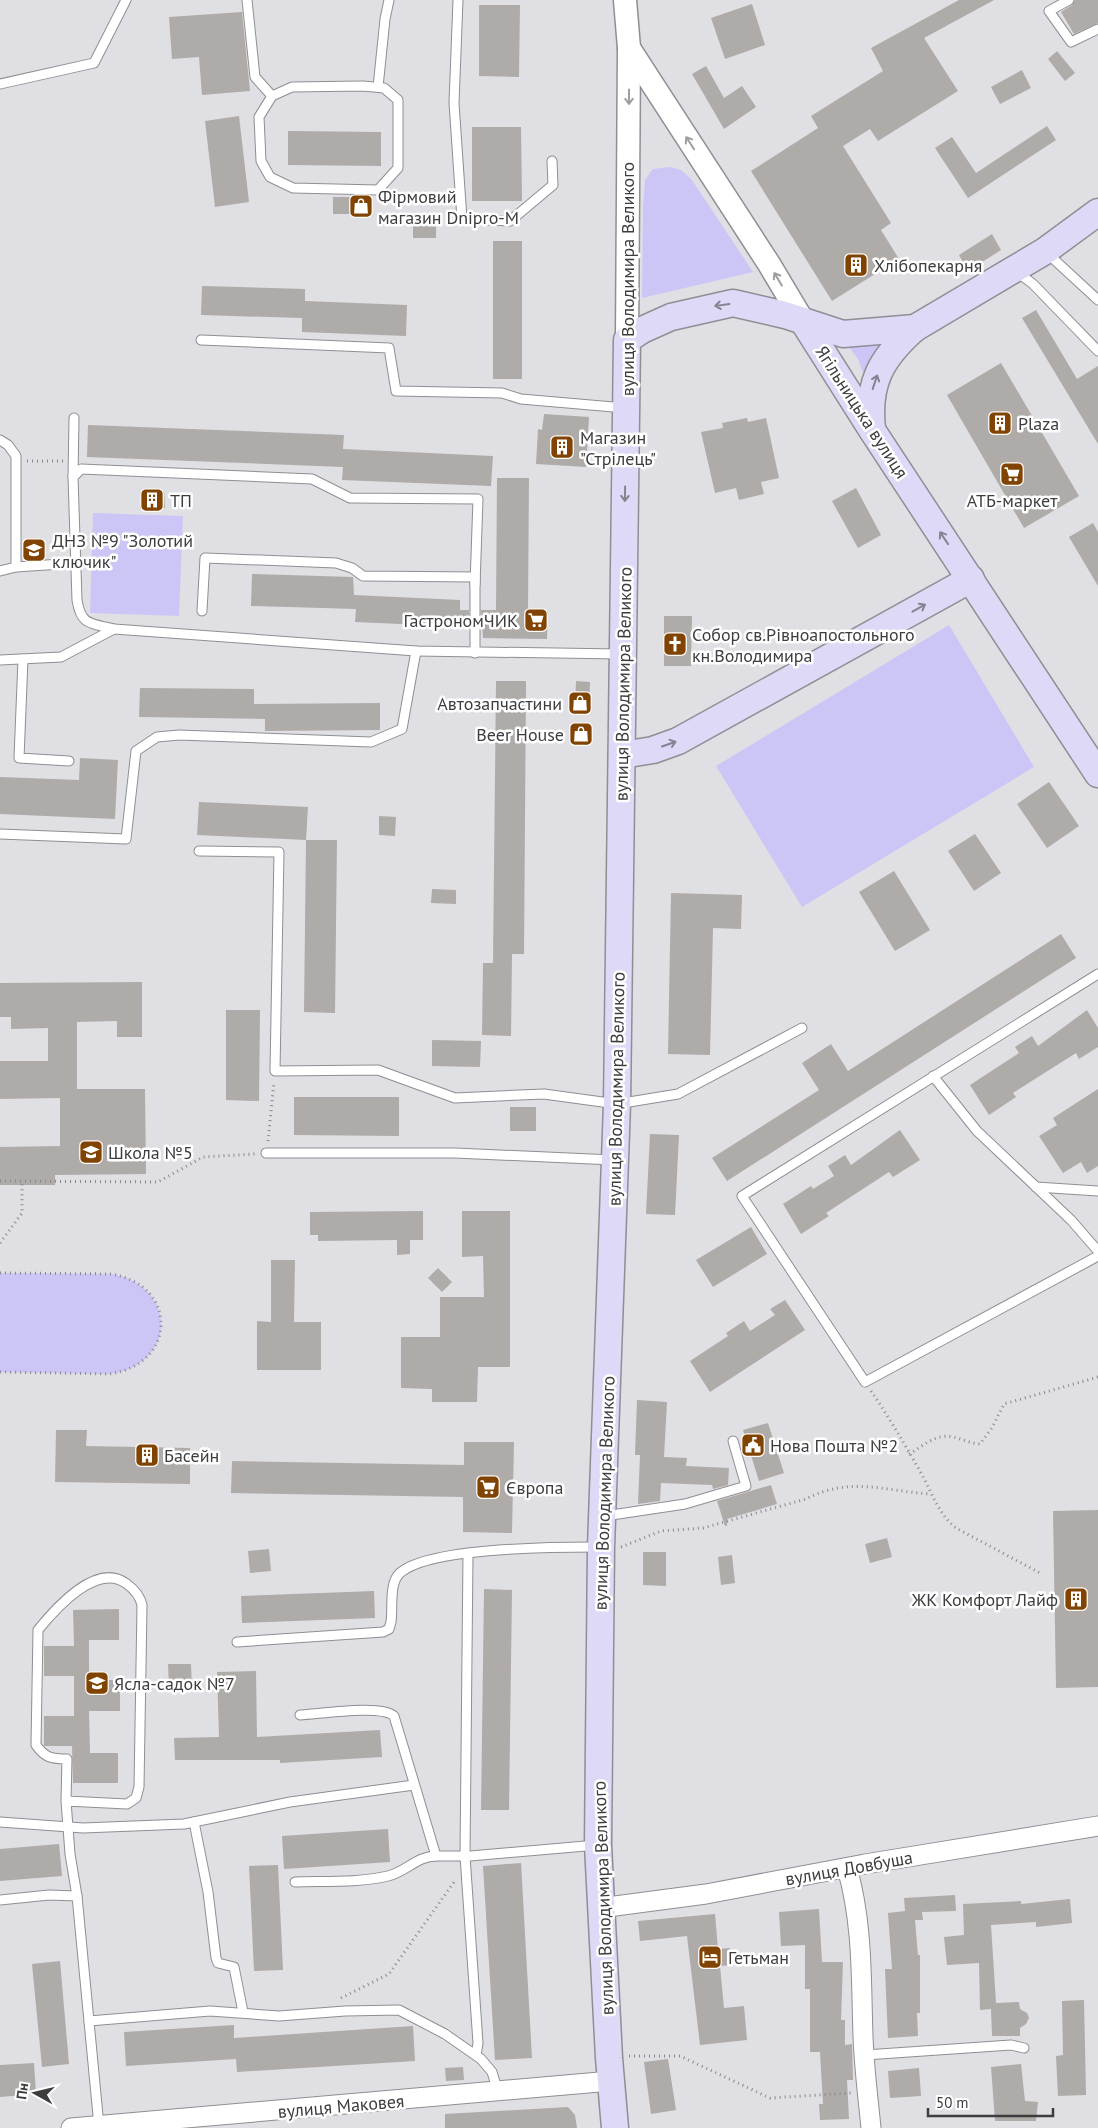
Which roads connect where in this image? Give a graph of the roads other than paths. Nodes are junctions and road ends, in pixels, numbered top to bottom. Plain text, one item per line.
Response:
1 (126, 0) edge
2 (247, 0) edge
3 (389, 0) edge
4 (458, 0) edge
5 (625, 0) edge
6 (1069, 0) edge
7 (1098, 30) edge
8 (629, 48) junction
9 (0, 84) edge
10 (378, 87) junction
11 (272, 96) junction
12 (552, 161) dead end
13 (1098, 212) edge
14 (1045, 251) junction
15 (1014, 270) junction
16 (1098, 300) edge
17 (803, 321) junction
18 (915, 328) junction
19 (201, 340) dead end
20 (627, 340) junction
21 (1098, 351) edge
22 (626, 408) junction
23 (74, 418) dead end
24 (872, 430) junction
25 (0, 440) edge
26 (73, 477) junction
27 (76, 564) junction
28 (16, 567) junction
29 (0, 571) edge
30 (475, 577) junction
31 (971, 579) junction
32 (202, 611) dead end
33 (114, 629) junction
34 (416, 651) junction
35 (475, 653) junction
36 (623, 654) junction
37 (23, 659) junction
38 (0, 660) edge
39 (622, 755) junction
40 (69, 761) dead end
41 (1098, 774) edge
42 (0, 834) edge
43 (199, 851) dead end
44 (1098, 974) edge
45 (802, 1028) dead end
46 (933, 1076) junction
47 (618, 1104) junction
48 (266, 1153) road end
49 (616, 1160) junction
50 (1036, 1187) junction
51 (1098, 1191) edge
52 (1098, 1251) edge
53 (1098, 1256) edge
54 (733, 1441) dead end
55 (602, 1516) junction
56 (611, 1547) junction
57 (468, 1554) junction
58 (237, 1642) dead end
59 (300, 1715) dead end
60 (414, 1785) junction
61 (66, 1801) junction
62 (0, 1822) edge
63 (194, 1822) junction
64 (1098, 1826) edge
65 (69, 1827) junction
66 (598, 1845) junction
67 (436, 1856) junction
68 (466, 1861) junction
69 (846, 1868) junction
70 (295, 1882) dead end
71 (78, 1896) junction
72 (0, 1900) edge
73 (600, 1908) junction
74 (243, 2012) junction
75 (89, 2021) junction
76 (1024, 2048) dead end
77 (476, 2055) junction
78 (864, 2055) junction
79 (610, 2070) junction
80 (498, 2092) junction
81 (99, 2126) junction
82 (71, 2128) edge
83 (615, 2128) edge
84 (871, 2128) edge

1 - 9 lane
2 - 11 lane
3 - 10 lane
4 - 12 lane
5 - 8 street, вулиця Володимира Великого
6 - 7 lane
17 -> 8 street, Ягільницька вулиця
8 -> 20 street, вулиця Володимира Великого
10 - 11 lane
10 - 11 lane
13 - 14 main road
14 - 15 main road
14 - 16 lane
15 - 18 main road
15 - 21 lane
17 - 18 main road
17 -> 20 main road
17 - 24 main road, Ягільницька вулиця
24 -> 18 main road
19 - 22 lane
20 - 22 main road, вулиця Володимира Великого
22 -> 36 main road, вулиця Володимира Великого
23 - 26 lane
31 -> 24 main road, Ягільницька вулиця
25 - 28 lane
26 - 27 lane
26 - 30 lane
27 - 28 lane
27 - 33 lane
28 - 29 lane
30 - 32 lane
30 - 35 lane
39 -> 31 main road
31 - 41 main road, Ягільницька вулиця
33 - 34 lane
33 - 37 lane
34 - 35 lane
34 - 42 lane
35 - 36 lane
36 - 39 main road, вулиця Володимира Великого
37 - 38 lane
37 - 40 lane
39 - 47 main road, вулиця Володимира Великого
43 - 47 lane
44 - 46 lane
45 - 47 lane
46 - 50 lane
46 - 53 lane
47 - 49 main road, вулиця Володимира Великого
48 - 49 lane
49 - 55 main road, вулиця Володимира Великого
50 - 51 lane
50 - 52 lane
54 - 55 lane
55 - 56 main road, вулиця Володимира Великого
56 - 57 lane
56 - 66 main road, вулиця Володимира Великого
57 - 58 lane
57 - 68 lane
59 - 60 lane
60 - 63 lane
60 - 67 lane
61 - 61 lane
61 - 65 lane
62 - 65 lane
63 - 65 lane
63 - 74 lane
64 - 69 street, вулиця Довбуша
65 - 71 lane
66 - 68 lane
66 - 73 main road, вулиця Володимира Великого
67 - 68 lane
67 - 70 lane
68 - 77 lane
69 - 73 street, вулиця Довбуша
69 - 78 street
71 - 72 lane
71 - 75 lane
73 - 79 main road, вулиця Володимира Великого
74 - 75 lane
74 - 77 lane
75 - 81 lane
76 - 78 lane
77 - 80 lane
78 - 84 street
79 - 80 street, вулиця Маковея
79 - 83 main road, вулиця Володимира Великого
80 - 81 street, вулиця Маковея
81 - 82 street, вулиця Маковея

